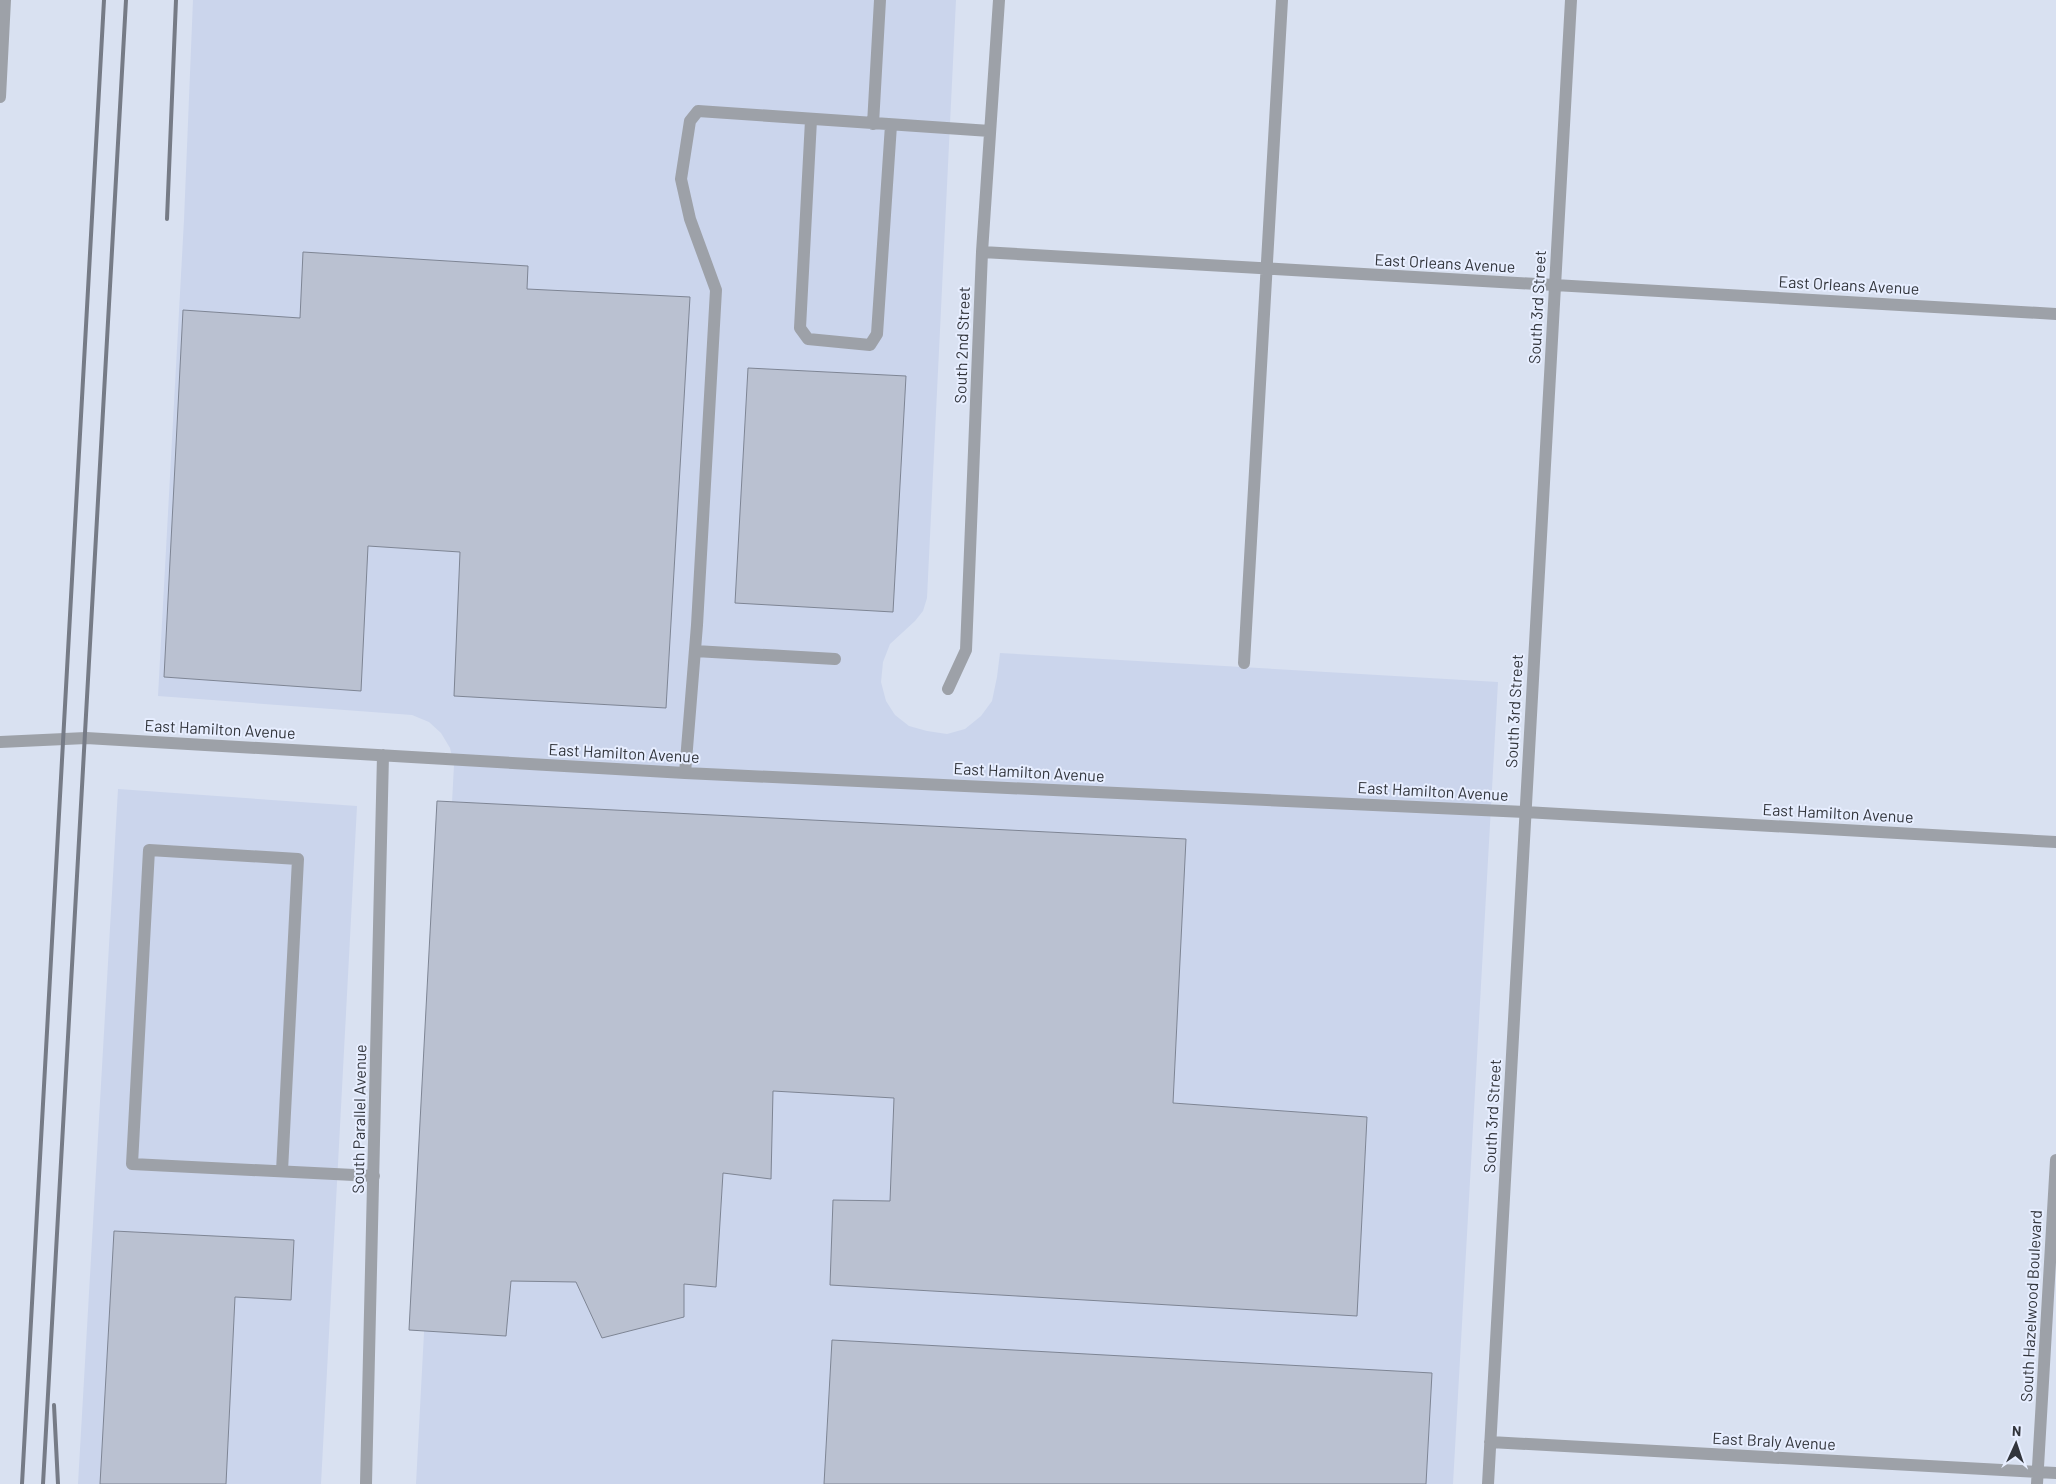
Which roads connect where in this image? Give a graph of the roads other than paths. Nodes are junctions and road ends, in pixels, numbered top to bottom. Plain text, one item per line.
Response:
1 (5, 0) edge
2 (880, 0) edge
3 (998, 0) edge
4 (1282, 0) edge
5 (1570, 0) edge
6 (0, 97) edge
7 (811, 120) junction
8 (873, 124) junction
9 (891, 125) junction
10 (990, 131) junction
11 (982, 252) junction
12 (1267, 270) junction
13 (1555, 285) junction
14 (2056, 314) edge
15 (695, 651) junction
16 (836, 659) dead end
17 (1244, 663) dead end
18 (948, 689) dead end
19 (0, 742) edge
20 (383, 755) junction
21 (685, 773) junction
22 (1525, 812) junction
23 (2056, 842) edge
24 (2056, 1160) edge
25 (282, 1171) junction
26 (374, 1176) junction
27 (1490, 1442) junction
28 (2056, 1472) edge
29 (2037, 1478) edge
30 (366, 1484) edge
31 (1488, 1484) edge

1 - 6 street
2 - 8 street
3 - 10 street, South 2nd Street
4 - 12 street
5 - 13 street, South 3rd Street
7 - 8 street
7 - 9 street
7 - 15 street
8 - 9 street
9 - 10 street
10 - 11 street, South 2nd Street
11 - 12 street, East Orleans Avenue
11 - 18 street, South 2nd Street
12 - 13 street, East Orleans Avenue
12 - 17 street
13 - 14 street, East Orleans Avenue
13 - 22 street, South 3rd Street
15 - 16 street
15 - 21 street
19 - 20 street, East Hamilton Avenue
20 - 21 street, East Hamilton Avenue
20 - 26 street, South Parallel Avenue
21 - 22 street, East Hamilton Avenue
22 - 23 street, East Hamilton Avenue
22 - 27 street, South 3rd Street
24 - 29 street, South Hazelwood Boulevard
25 - 25 street
25 - 26 street
26 - 30 street, South Parallel Avenue
27 - 29 street, East Braly Avenue
27 - 31 street, South 3rd Street
28 - 29 street, East Braly Avenue

